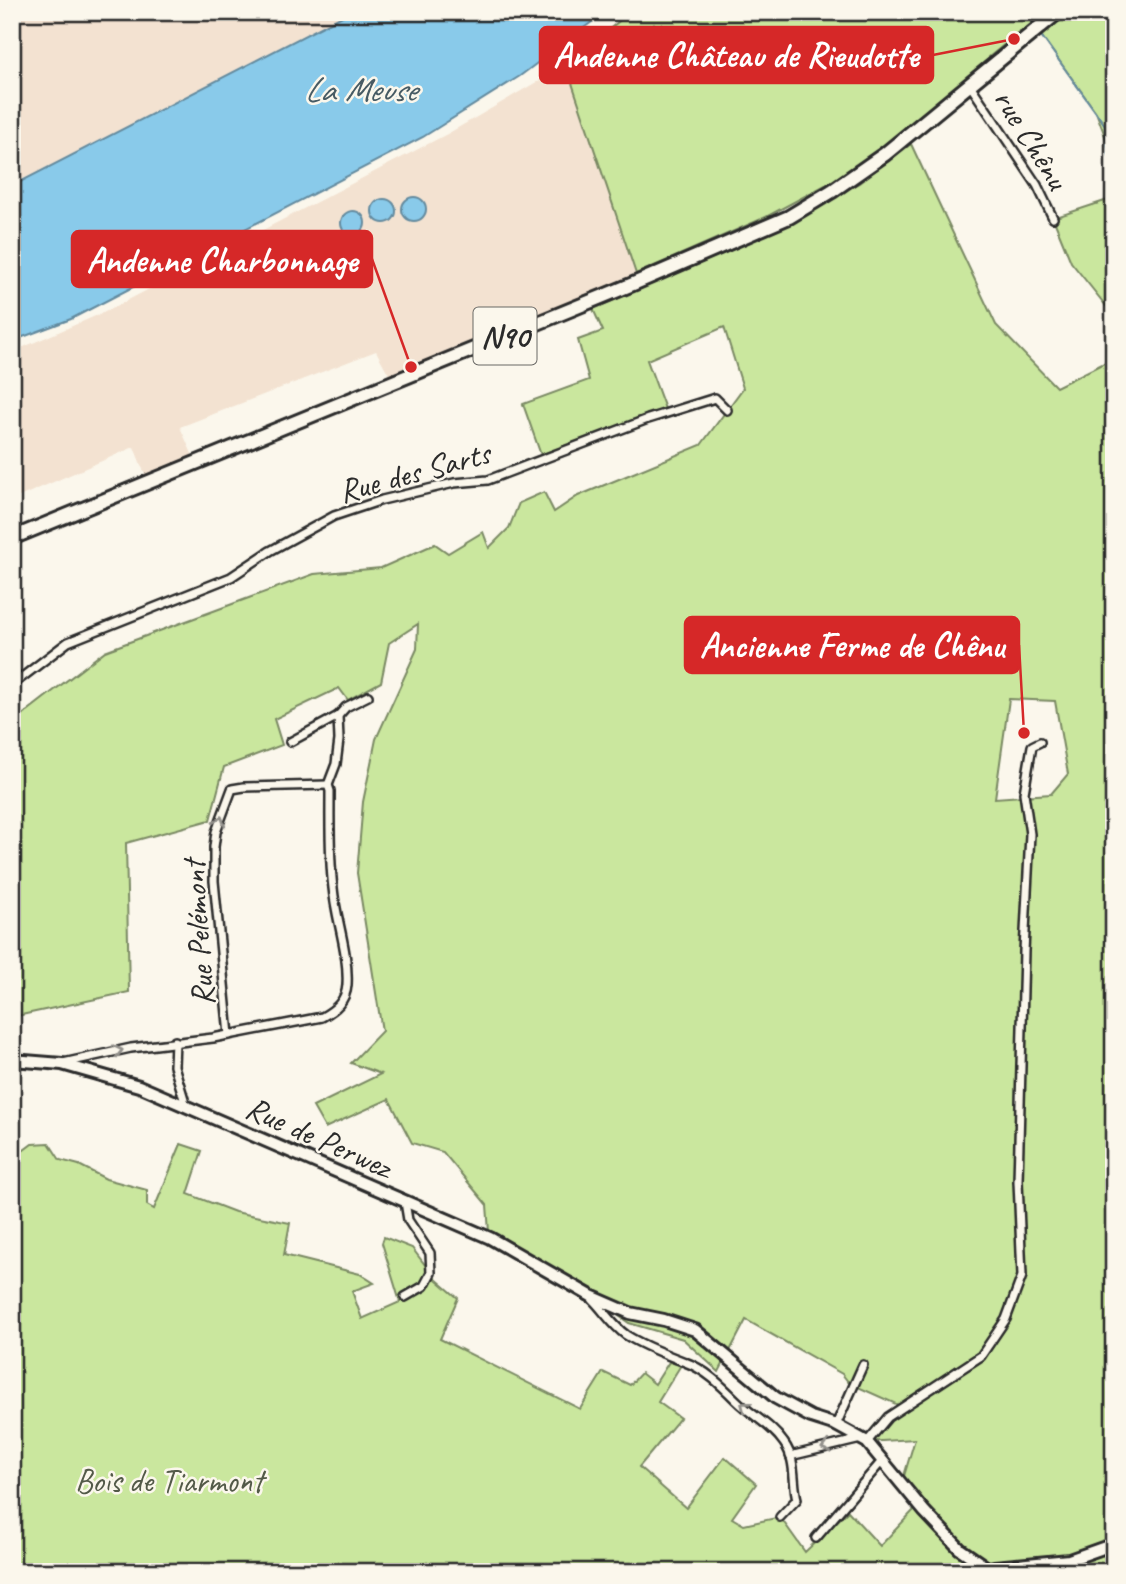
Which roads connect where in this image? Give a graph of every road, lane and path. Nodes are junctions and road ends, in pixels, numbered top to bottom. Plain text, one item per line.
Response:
1 (1058, 12) edge
2 (970, 85) junction
3 (1053, 218) dead end
4 (727, 410) dead end
5 (12, 538) edge
6 (12, 685) edge
7 (368, 695) dead end
8 (338, 716) junction
9 (290, 742) dead end
10 (1040, 742) dead end
11 (328, 785) junction
12 (229, 1035) junction
13 (175, 1041) junction
14 (12, 1060) edge
15 (62, 1064) junction
16 (184, 1105) junction
17 (405, 1202) junction
18 (591, 1296) junction
19 (405, 1297) dead end
20 (863, 1365) dead end
21 (836, 1425) junction
22 (864, 1440) junction
23 (790, 1456) junction
24 (883, 1460) junction
25 (780, 1517) dead end
26 (816, 1538) dead end
27 (1114, 1544) edge
28 (986, 1567) junction
29 (1003, 1572) edge

1 - 2 main road, N90
2 - 3 street, rue Chênu
2 - 5 main road, N90
4 - 6 street, Rue des Sarts
7 - 8 street
8 - 9 street
8 - 11 street
10 - 22 street
11 - 12 street
12 -> 11 street, Rue Pelémont
12 - 13 street, Rue Pelémont
15 -> 13 street, Rue Pelémont
13 - 16 street, Rue Pelémont
14 - 15 street, Rue de Perwez
15 - 16 street, Rue de Perwez
16 - 17 street, Rue de Perwez
17 - 18 street, Rue de Perwez
17 - 19 street
18 - 21 street, Rue de Perwez
23 -> 18 street, Rue de Perwez
20 - 21 street
21 - 22 street, Rue de Perwez
22 -> 23 street
22 - 24 street, Rue de Perwez
23 - 25 street, Rue de Perwez
24 - 26 street
24 - 28 street, Rue de Perwez
27 - 28 street
28 - 29 street, Rue de Perwez

